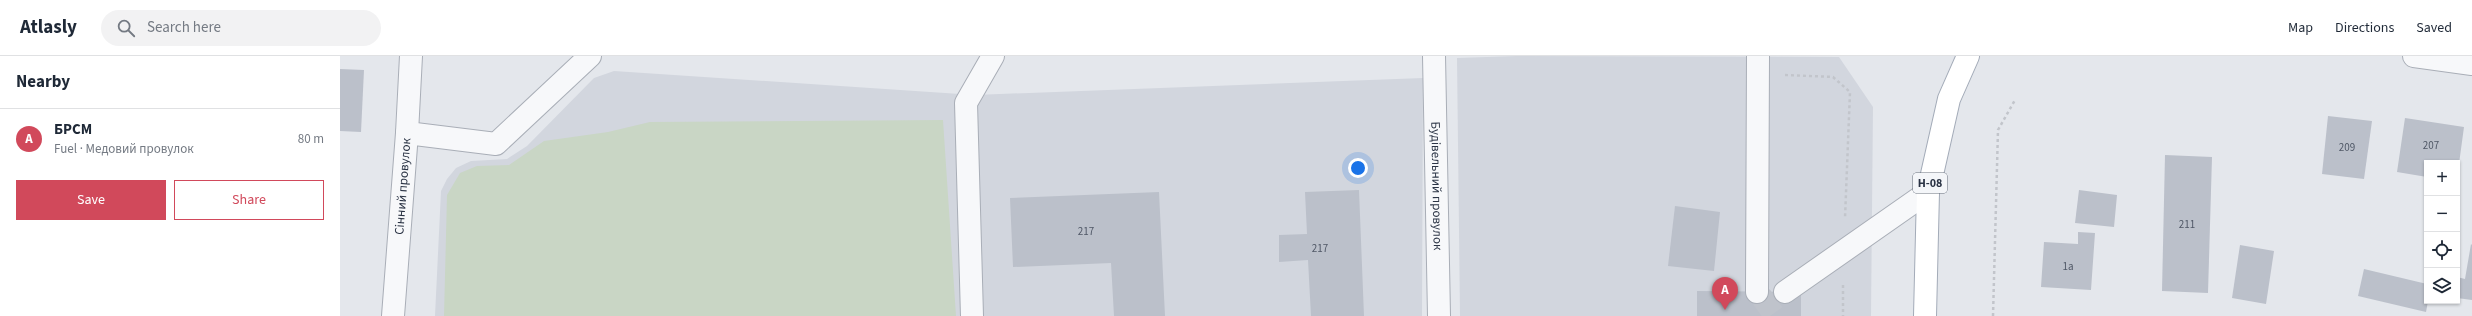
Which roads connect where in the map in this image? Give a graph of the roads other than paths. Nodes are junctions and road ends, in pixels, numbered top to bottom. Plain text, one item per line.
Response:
1 (411, 56) edge
2 (590, 56) edge
3 (993, 56) edge
4 (1434, 56) edge
5 (1968, 56) edge
6 (2414, 56) edge
7 (2472, 64) edge
8 (1758, 65) edge
9 (407, 133) junction
10 (1928, 192) junction
11 (1757, 292) dead end
12 (1785, 292) tunnel mouth
13 (393, 316) edge
14 (972, 316) edge
15 (1439, 316) edge
16 (1925, 316) edge

1 - 9 street, Сінний провулок
2 - 9 street
3 - 14 street
4 - 15 street, Будівельний провулок
5 - 10 main road, Н-08
6 - 7 street
8 - 11 street
9 - 13 street, Сінний провулок
10 - 12 street
10 - 16 main road, Н-08

